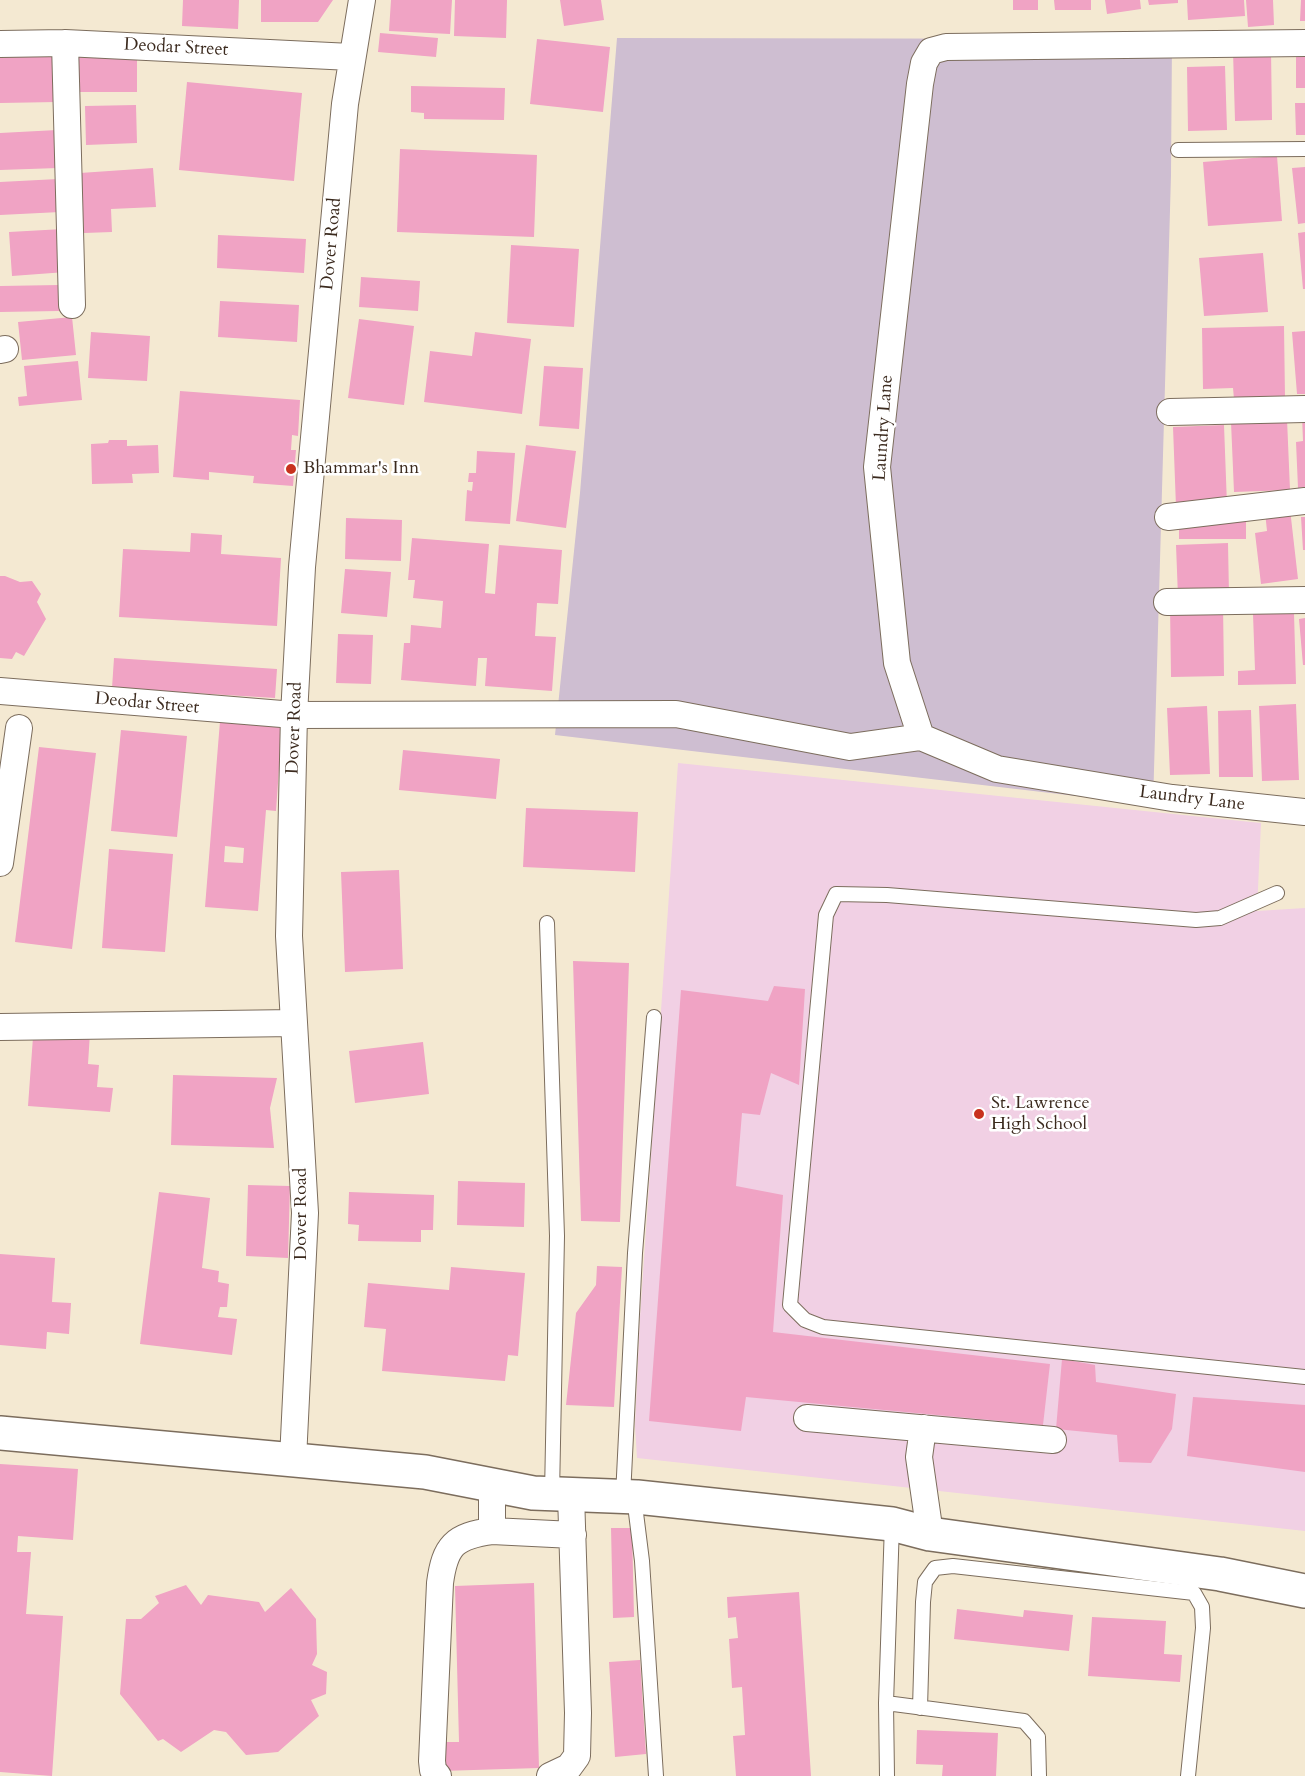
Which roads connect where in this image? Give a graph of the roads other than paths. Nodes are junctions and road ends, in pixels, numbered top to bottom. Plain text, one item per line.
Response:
1 (362, 0) edge
2 (65, 43) junction
3 (1305, 43) edge
4 (0, 44) edge
5 (351, 57) junction
6 (1305, 149) edge
7 (1178, 150) dead end
8 (72, 305) dead end
9 (1305, 408) edge
10 (1170, 412) dead end
11 (1305, 501) edge
12 (1168, 517) dead end
13 (1305, 600) edge
14 (1167, 602) dead end
15 (0, 691) edge
16 (294, 715) junction
17 (19, 728) dead end
18 (921, 737) junction
19 (1305, 812) edge
20 (0, 863) edge
21 (1277, 894) dead end
22 (547, 923) dead end
23 (654, 1017) dead end
24 (294, 1023) junction
25 (0, 1027) edge
26 (1305, 1377) edge
27 (807, 1418) dead end
28 (923, 1428) junction
29 (0, 1433) edge
30 (1053, 1440) dead end
31 (293, 1459) junction
32 (492, 1485) junction
33 (562, 1495) junction
34 (628, 1497) junction
35 (892, 1524) junction
36 (492, 1532) junction
37 (930, 1534) junction
38 (573, 1535) junction
39 (1305, 1591) edge
40 (886, 1703) junction
41 (920, 1708) junction
42 (438, 1776) edge
43 (550, 1776) edge
44 (656, 1776) edge
45 (886, 1776) edge
46 (1039, 1776) edge
47 (1188, 1776) edge

1 - 5 street, Dover Road
2 - 4 street, Deodar Street
2 - 5 street, Deodar Street
2 - 8 street
3 - 18 street, Laundry Lane
5 - 16 street, Dover Road
6 - 7 lane
9 - 10 street
11 - 12 street
13 - 14 street
15 - 16 street, Deodar Street
16 - 18 street, Deodar Street
16 - 24 street, Dover Road
17 - 20 street
18 - 19 street, Laundry Lane
21 - 26 lane
22 - 33 lane
23 - 34 lane
24 - 25 street
24 - 31 street, Dover Road
27 - 28 street
28 - 30 street
28 - 37 street
29 - 31 street
31 - 32 street
32 - 33 street
32 - 36 street
33 - 34 street
33 - 38 street
34 - 35 street
34 - 44 lane
35 - 37 street
35 - 40 lane
36 - 38 street
36 - 42 street
37 - 39 street
38 - 43 street
40 - 41 lane
40 - 45 lane
41 - 46 lane
41 - 47 lane

